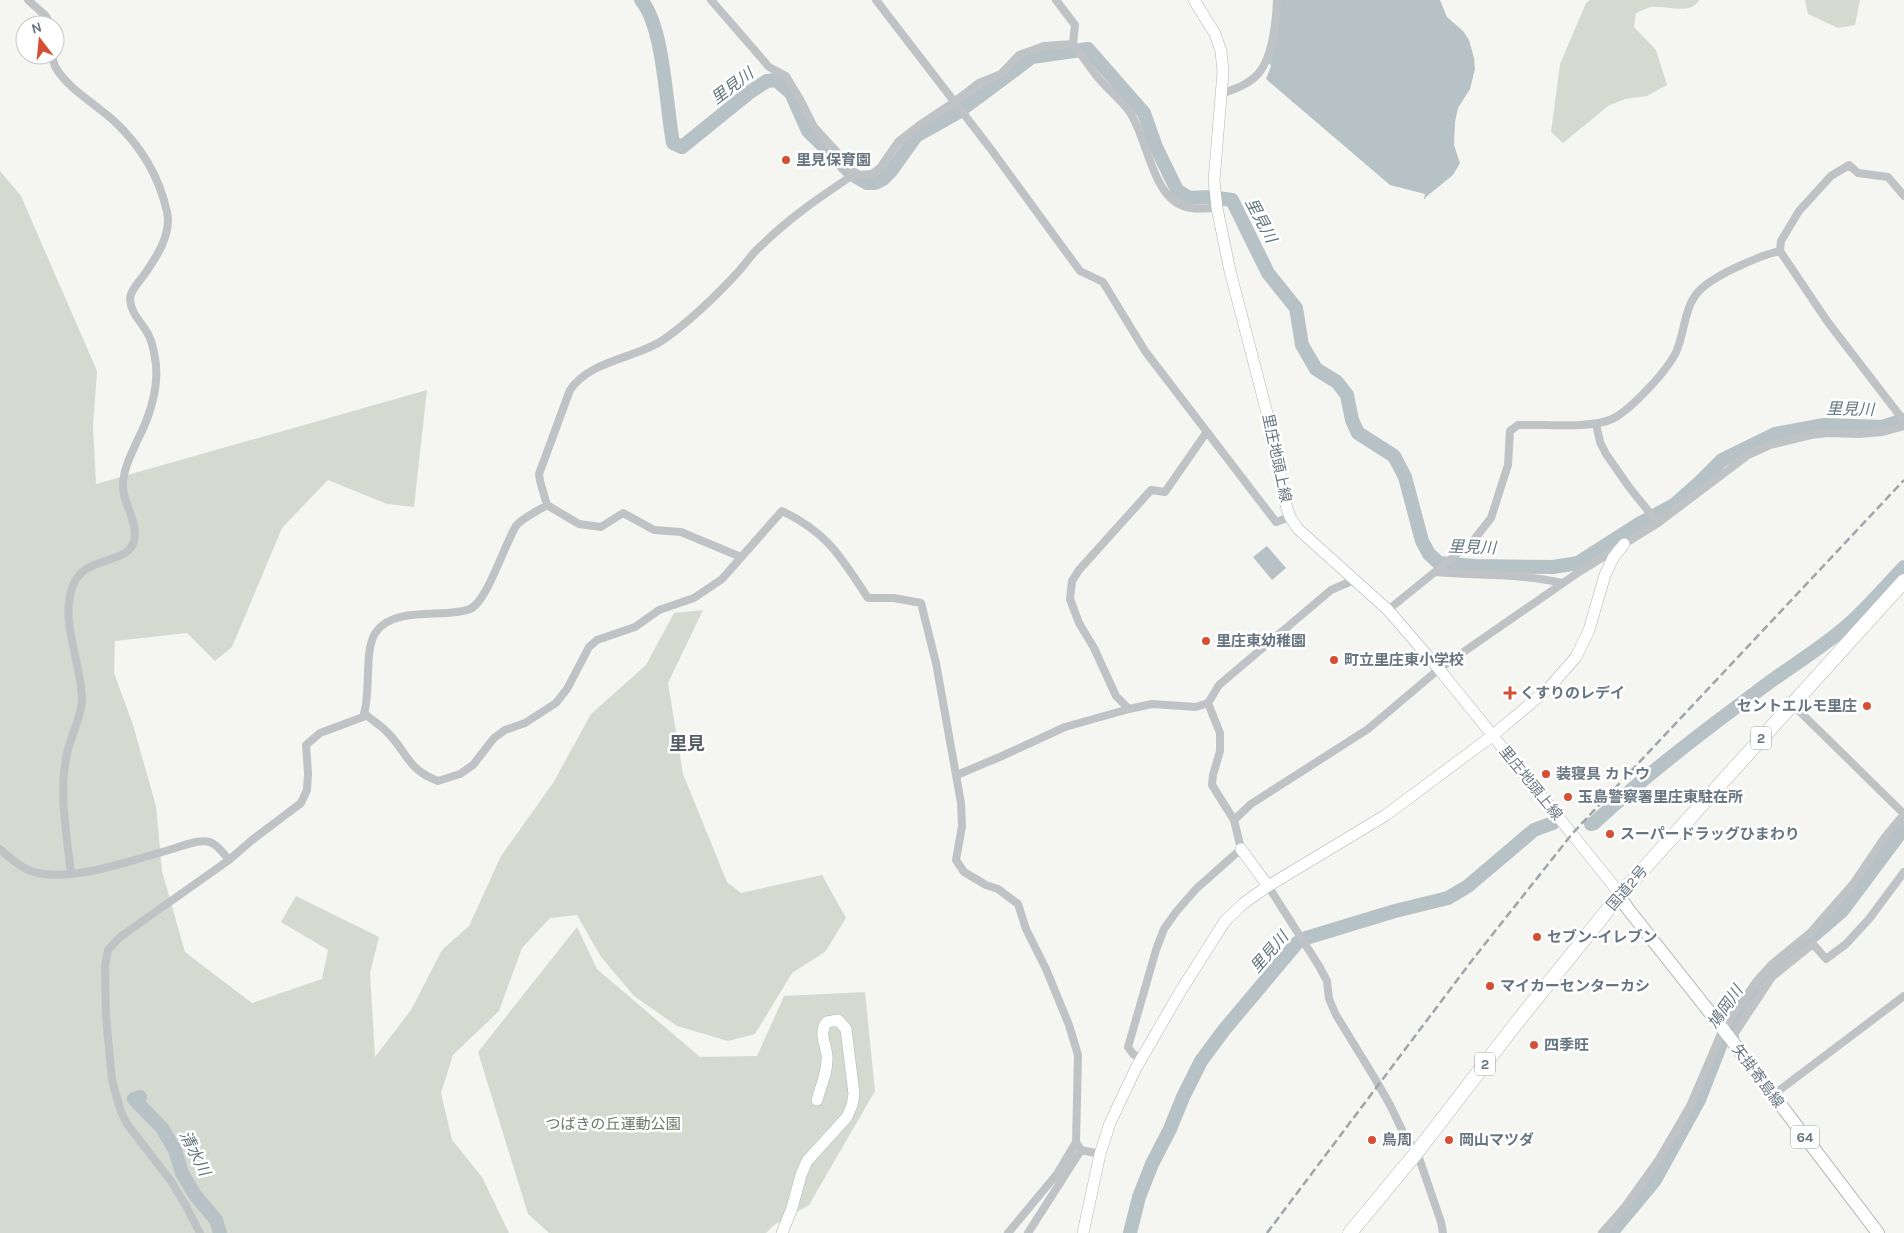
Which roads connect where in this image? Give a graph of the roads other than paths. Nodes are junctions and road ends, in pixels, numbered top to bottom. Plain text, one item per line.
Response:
1 (28, 0) edge
2 (711, 0) edge
3 (876, 0) edge
4 (1056, 0) edge
5 (1194, 0) edge
6 (1277, 0) edge
7 (45, 15) edge
8 (1073, 44) junction
9 (55, 65) edge
10 (1221, 94) junction
11 (954, 102) junction
12 (856, 173) junction
13 (1904, 196) edge
14 (1216, 201) junction
15 (1780, 251) junction
16 (1904, 421) edge
17 (1596, 424) junction
18 (1904, 426) edge
19 (1206, 433) junction
20 (547, 505) junction
21 (1290, 517) junction
22 (1658, 523) junction
23 (1624, 544) junction
24 (741, 557) junction
25 (1437, 571) junction
26 (1354, 580) junction
27 (1904, 581) edge
28 (1562, 584) junction
29 (1388, 610) junction
30 (1439, 669) junction
31 (1208, 703) junction
32 (1792, 704) junction
33 (1129, 709) junction
34 (365, 714) junction
35 (1492, 736) junction
36 (957, 775) junction
37 (1904, 814) edge
38 (1234, 820) junction
39 (0, 849) edge
40 (1241, 849) junction
41 (229, 860) junction
42 (1904, 872) edge
43 (71, 874) junction
44 (1268, 886) junction
45 (1620, 896) junction
46 (1904, 996) edge
47 (1724, 1029) junction
48 (1733, 1043) junction
49 (1141, 1059) junction
50 (1773, 1095) junction
51 (817, 1100) dead end
52 (1076, 1142) junction
53 (1081, 1150) junction
54 (1417, 1152) junction
55 (1100, 1154) junction
56 (1441, 1222) junction
57 (1872, 1231) edge
58 (200, 1233) edge
59 (782, 1233) edge
60 (1008, 1233) edge
61 (1028, 1233) edge
62 (1083, 1233) edge
63 (1350, 1233) edge
64 (1443, 1233) edge
65 (1450, 1233) edge
66 (1602, 1233) edge

1 - 7 street
2 - 12 street
3 - 11 street
4 - 8 street
5 - 10 street, 里庄地頭上線
6 - 10 street
8 - 11 street
8 - 14 street
9 - 43 street
10 - 14 street, 里庄地頭上線
11 - 12 street
11 - 19 street
12 - 20 street
13 - 15 street
14 - 21 street, 里庄地頭上線
15 - 16 street
15 - 17 street
17 - 22 street
17 - 25 street
18 - 22 street
19 - 21 street
19 - 33 street
20 - 24 street
20 - 34 street
21 - 26 street, 里庄地頭上線
22 - 23 street
23 - 28 street
23 - 35 street
24 - 34 street
24 - 36 street
25 - 28 street
25 - 29 street
26 - 29 street, 里庄地頭上線
26 - 31 street
27 - 32 highway, 国道2号 / 2
28 - 30 street
29 - 30 street, 里庄地頭上線
30 - 35 street, 里庄地頭上線
30 - 38 street
31 - 33 street
31 - 38 street
32 - 37 street
32 - 45 highway, 国道2号 / 2
33 - 36 street
34 - 41 street
35 - 44 street
35 - 45 street, 里庄地頭上線
36 - 52 street
37 - 47 street
38 - 40 street
39 - 43 street
40 - 44 street
40 - 49 street
41 - 43 street
41 - 58 street
42 - 48 street
44 - 49 street
44 - 54 street
45 - 47 main road, 矢掛寄島線 / 64
45 - 54 highway, 国道2号 / 2
46 - 50 street
47 - 48 main road, 矢掛寄島線 / 64
47 - 66 street
48 - 50 main road, 矢掛寄島線 / 64
49 - 55 street
50 - 57 main road, 矢掛寄島線 / 64
51 - 59 street
52 - 53 street
52 - 60 street
53 - 55 street
53 - 61 street
54 - 56 street
54 - 63 highway, 国道2号 / 2
55 - 62 street
56 - 64 street
56 - 65 street

